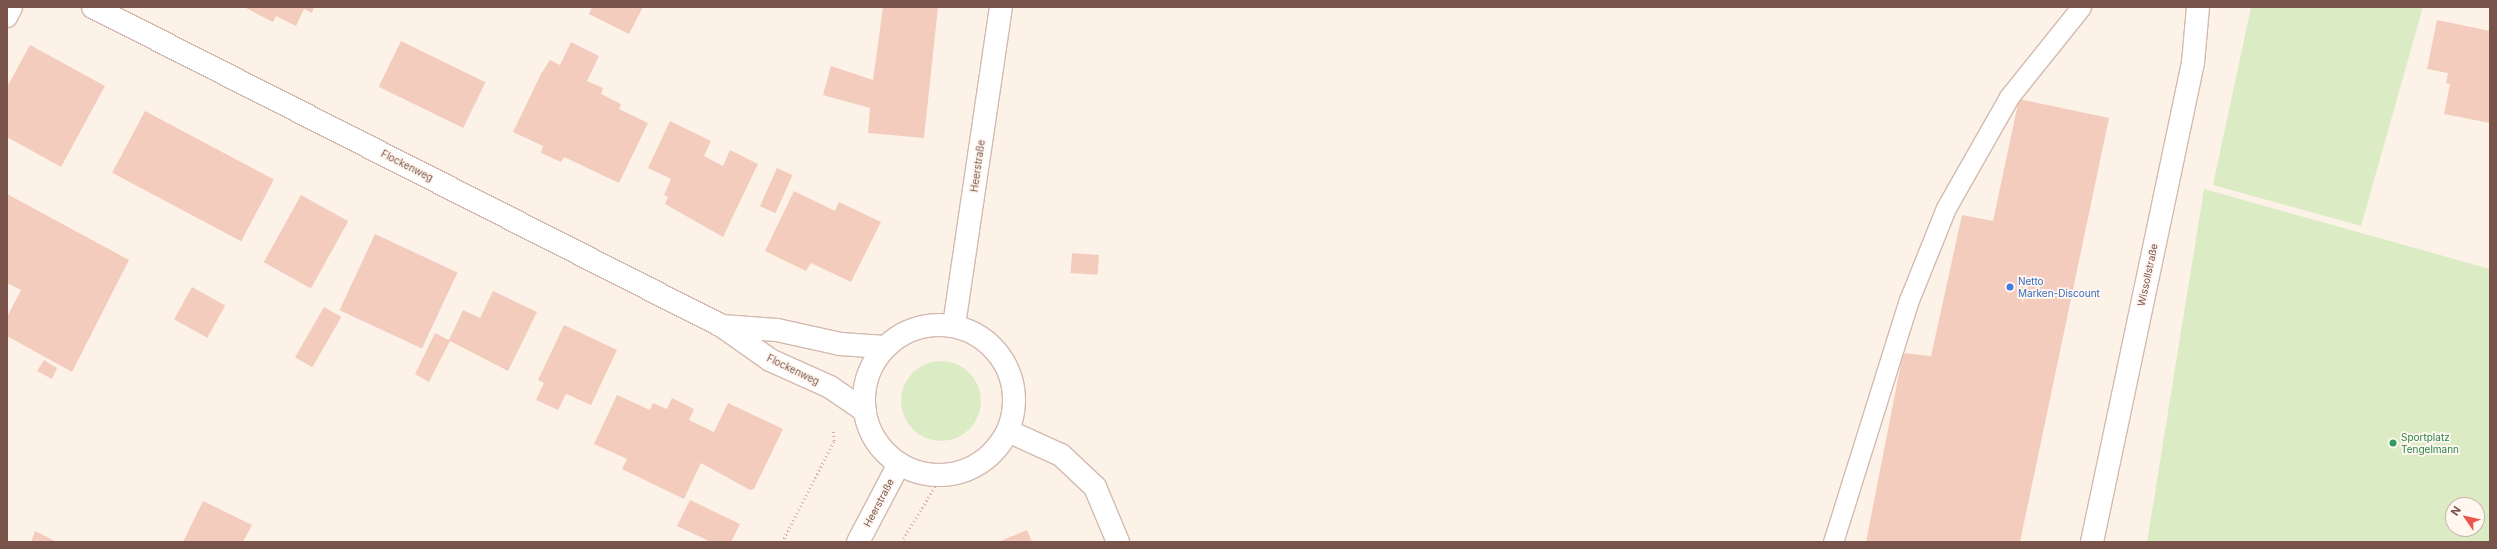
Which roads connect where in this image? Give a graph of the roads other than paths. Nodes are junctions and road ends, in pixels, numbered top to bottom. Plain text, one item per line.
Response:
1 (12, 7) edge
2 (93, 7) edge
3 (1001, 7) edge
4 (2081, 7) edge
5 (2198, 7) edge
6 (7, 17) edge
7 (954, 325) junction
8 (722, 326) junction
9 (885, 347) junction
10 (865, 411) junction
11 (1008, 431) junction
12 (899, 464) junction
13 (858, 542) edge
14 (1118, 542) edge
15 (1833, 542) edge
16 (2092, 542) edge

1 - 6 lane
2 - 8 street, Flockenweg
3 - 7 street, Heerstraße
4 - 15 lane
5 - 16 street, Wissollstraße
7 - 9 street
7 - 11 street
8 - 9 street, Flockenweg
8 - 10 street, Flockenweg
9 - 10 street
10 - 12 street
11 - 12 street
11 - 14 street
12 - 13 street, Heerstraße

